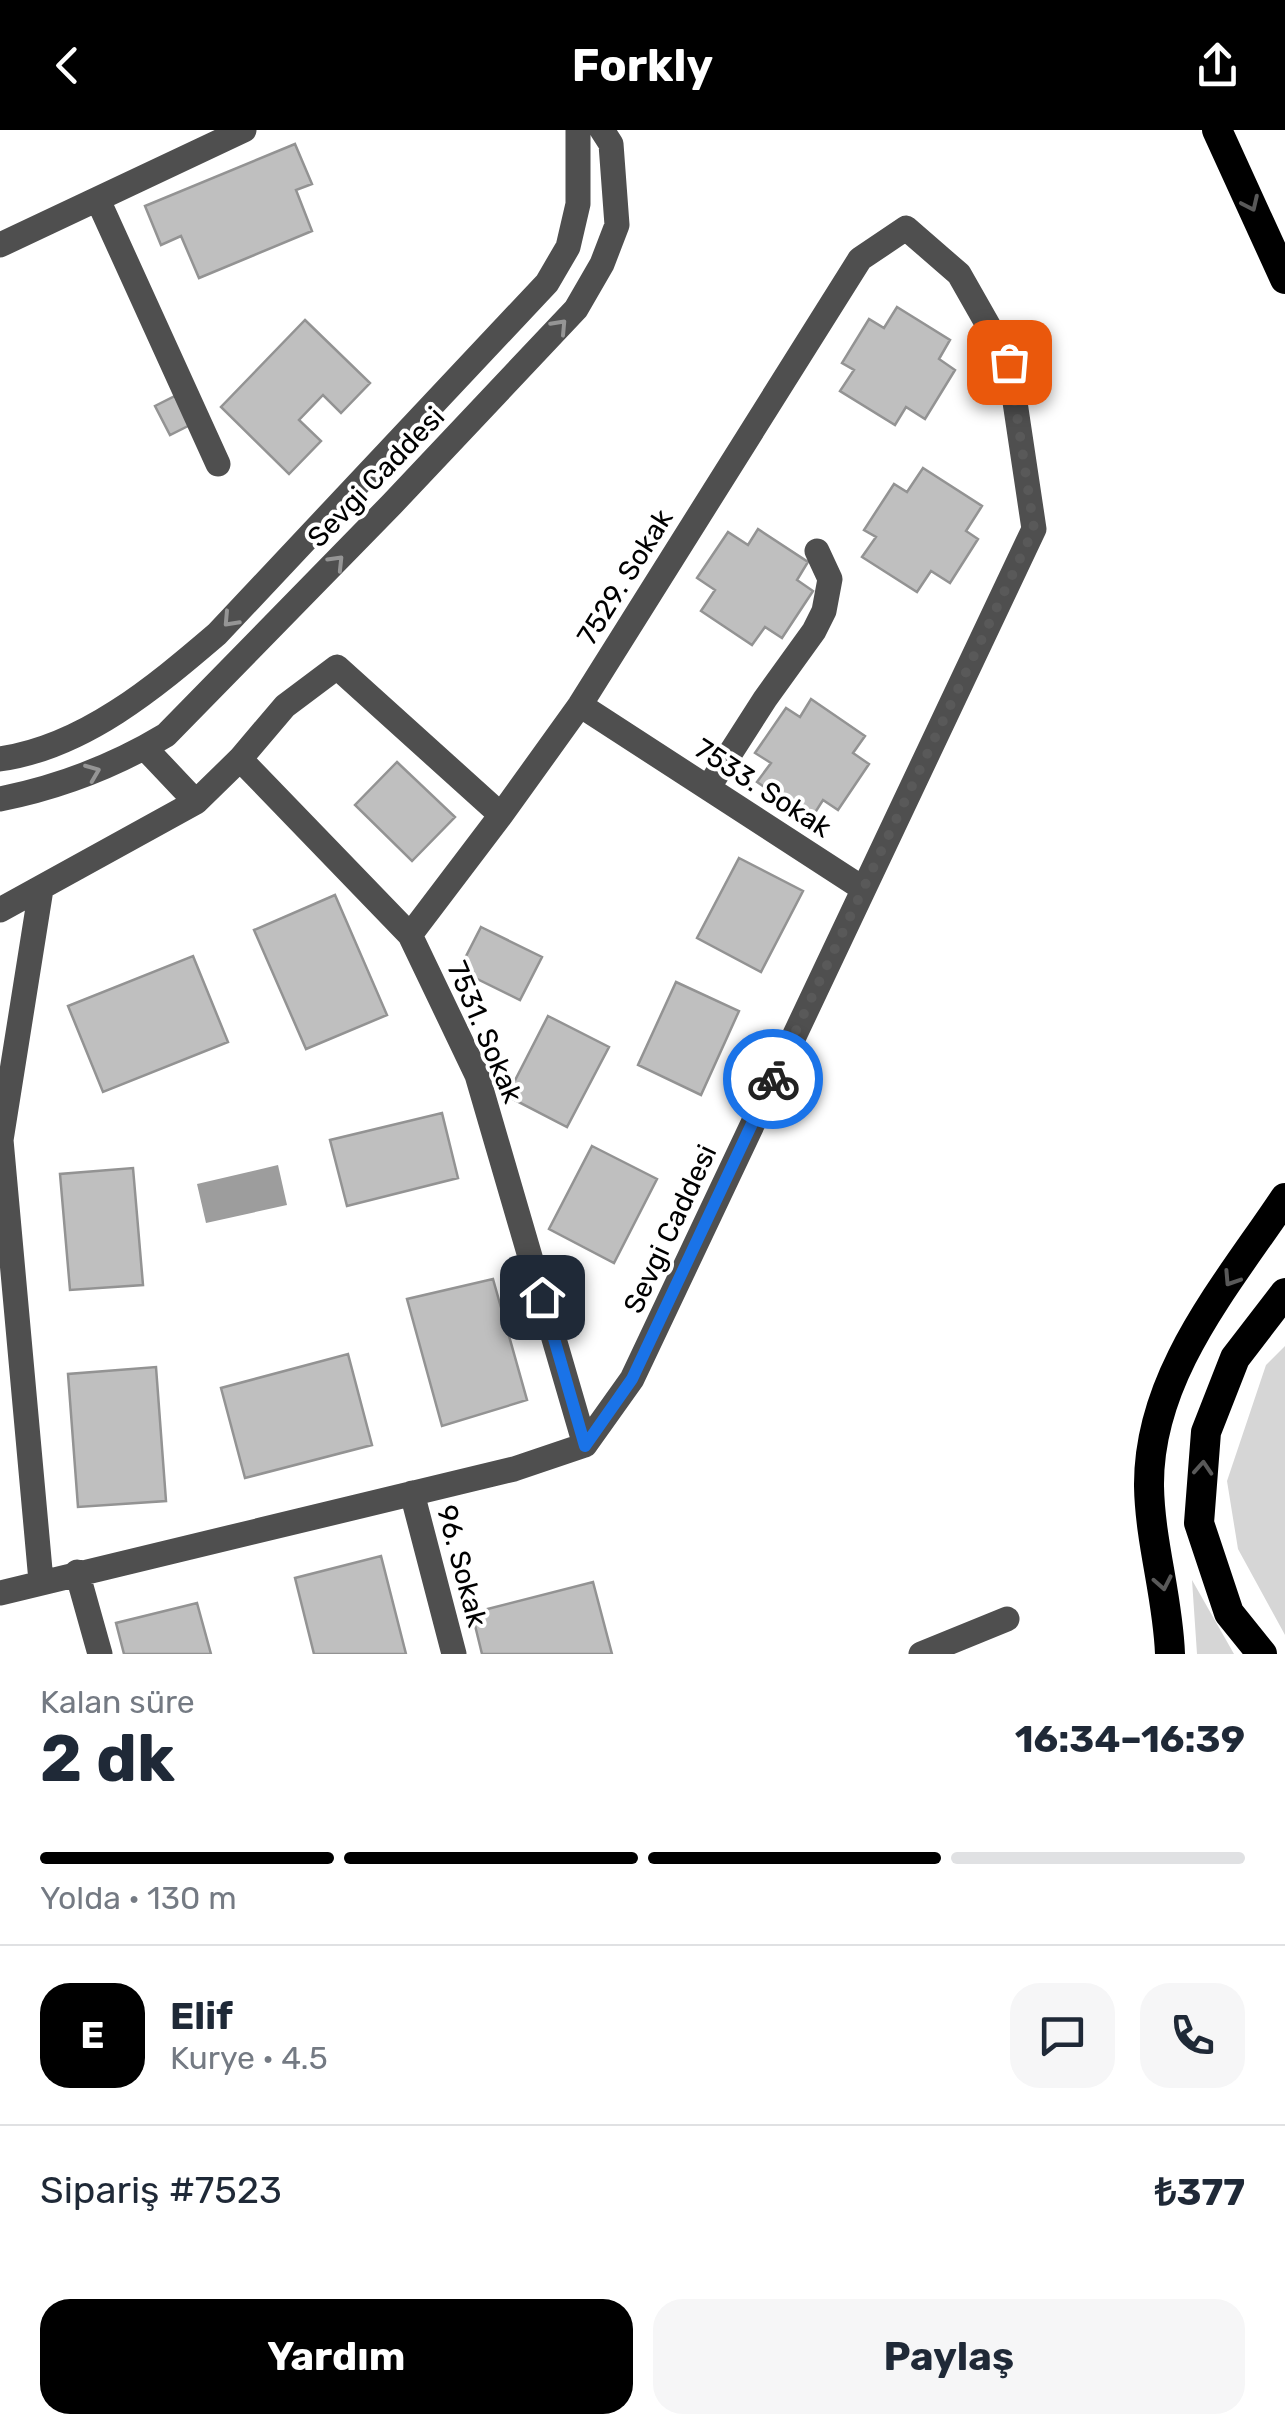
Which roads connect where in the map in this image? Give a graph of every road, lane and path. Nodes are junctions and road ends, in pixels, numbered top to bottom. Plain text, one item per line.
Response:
1 (244, 130) edge
2 (578, 130) edge
3 (602, 130) edge
4 (1217, 130) edge
5 (98, 200) junction
6 (0, 245) edge
7 (1285, 279) edge
8 (1009, 362) joint
9 (218, 464) dead end
10 (817, 551) dead end
11 (580, 705) junction
12 (144, 748) junction
13 (0, 759) edge
14 (240, 759) junction
15 (708, 788) junction
16 (0, 799) edge
17 (196, 802) junction
18 (502, 815) junction
19 (862, 888) junction
20 (41, 889) junction
21 (0, 910) edge
22 (410, 935) junction
23 (0, 1140) edge
24 (1285, 1198) edge
25 (1285, 1293) edge
26 (585, 1446) junction
27 (412, 1493) junction
28 (77, 1572) junction
29 (41, 1581) junction
30 (0, 1593) edge
31 (1007, 1619) dead end
32 (100, 1654) edge
33 (454, 1654) edge
34 (921, 1654) edge
35 (1170, 1654) edge
36 (1262, 1654) edge

1 - 5 street
2 -> 13 street, Sevgi Caddesi
12 -> 3 street, Sevgi Caddesi
4 -> 7 highway
5 - 6 street
5 - 9 street
8 - 11 street, 7529. Sokak
8 - 19 street, Sevgi Caddesi
10 - 15 street
11 - 15 street, 7533. Sokak
11 - 18 street, 7529. Sokak
16 -> 12 street, Sevgi Caddesi
12 - 17 street
14 - 17 street
14 - 18 street
14 - 22 street, 7531. Sokak
15 - 19 street, 7533. Sokak
17 - 20 street
18 - 22 street, 7529. Sokak
19 - 26 street, Sevgi Caddesi
20 - 21 street
20 - 23 street
22 - 26 street, 7531. Sokak
23 - 29 street
24 -> 35 highway
36 -> 25 highway
26 - 27 street
27 - 28 street
27 - 33 street, 96. Sokak
28 - 29 street
28 - 32 street
29 - 30 street
31 - 34 street

